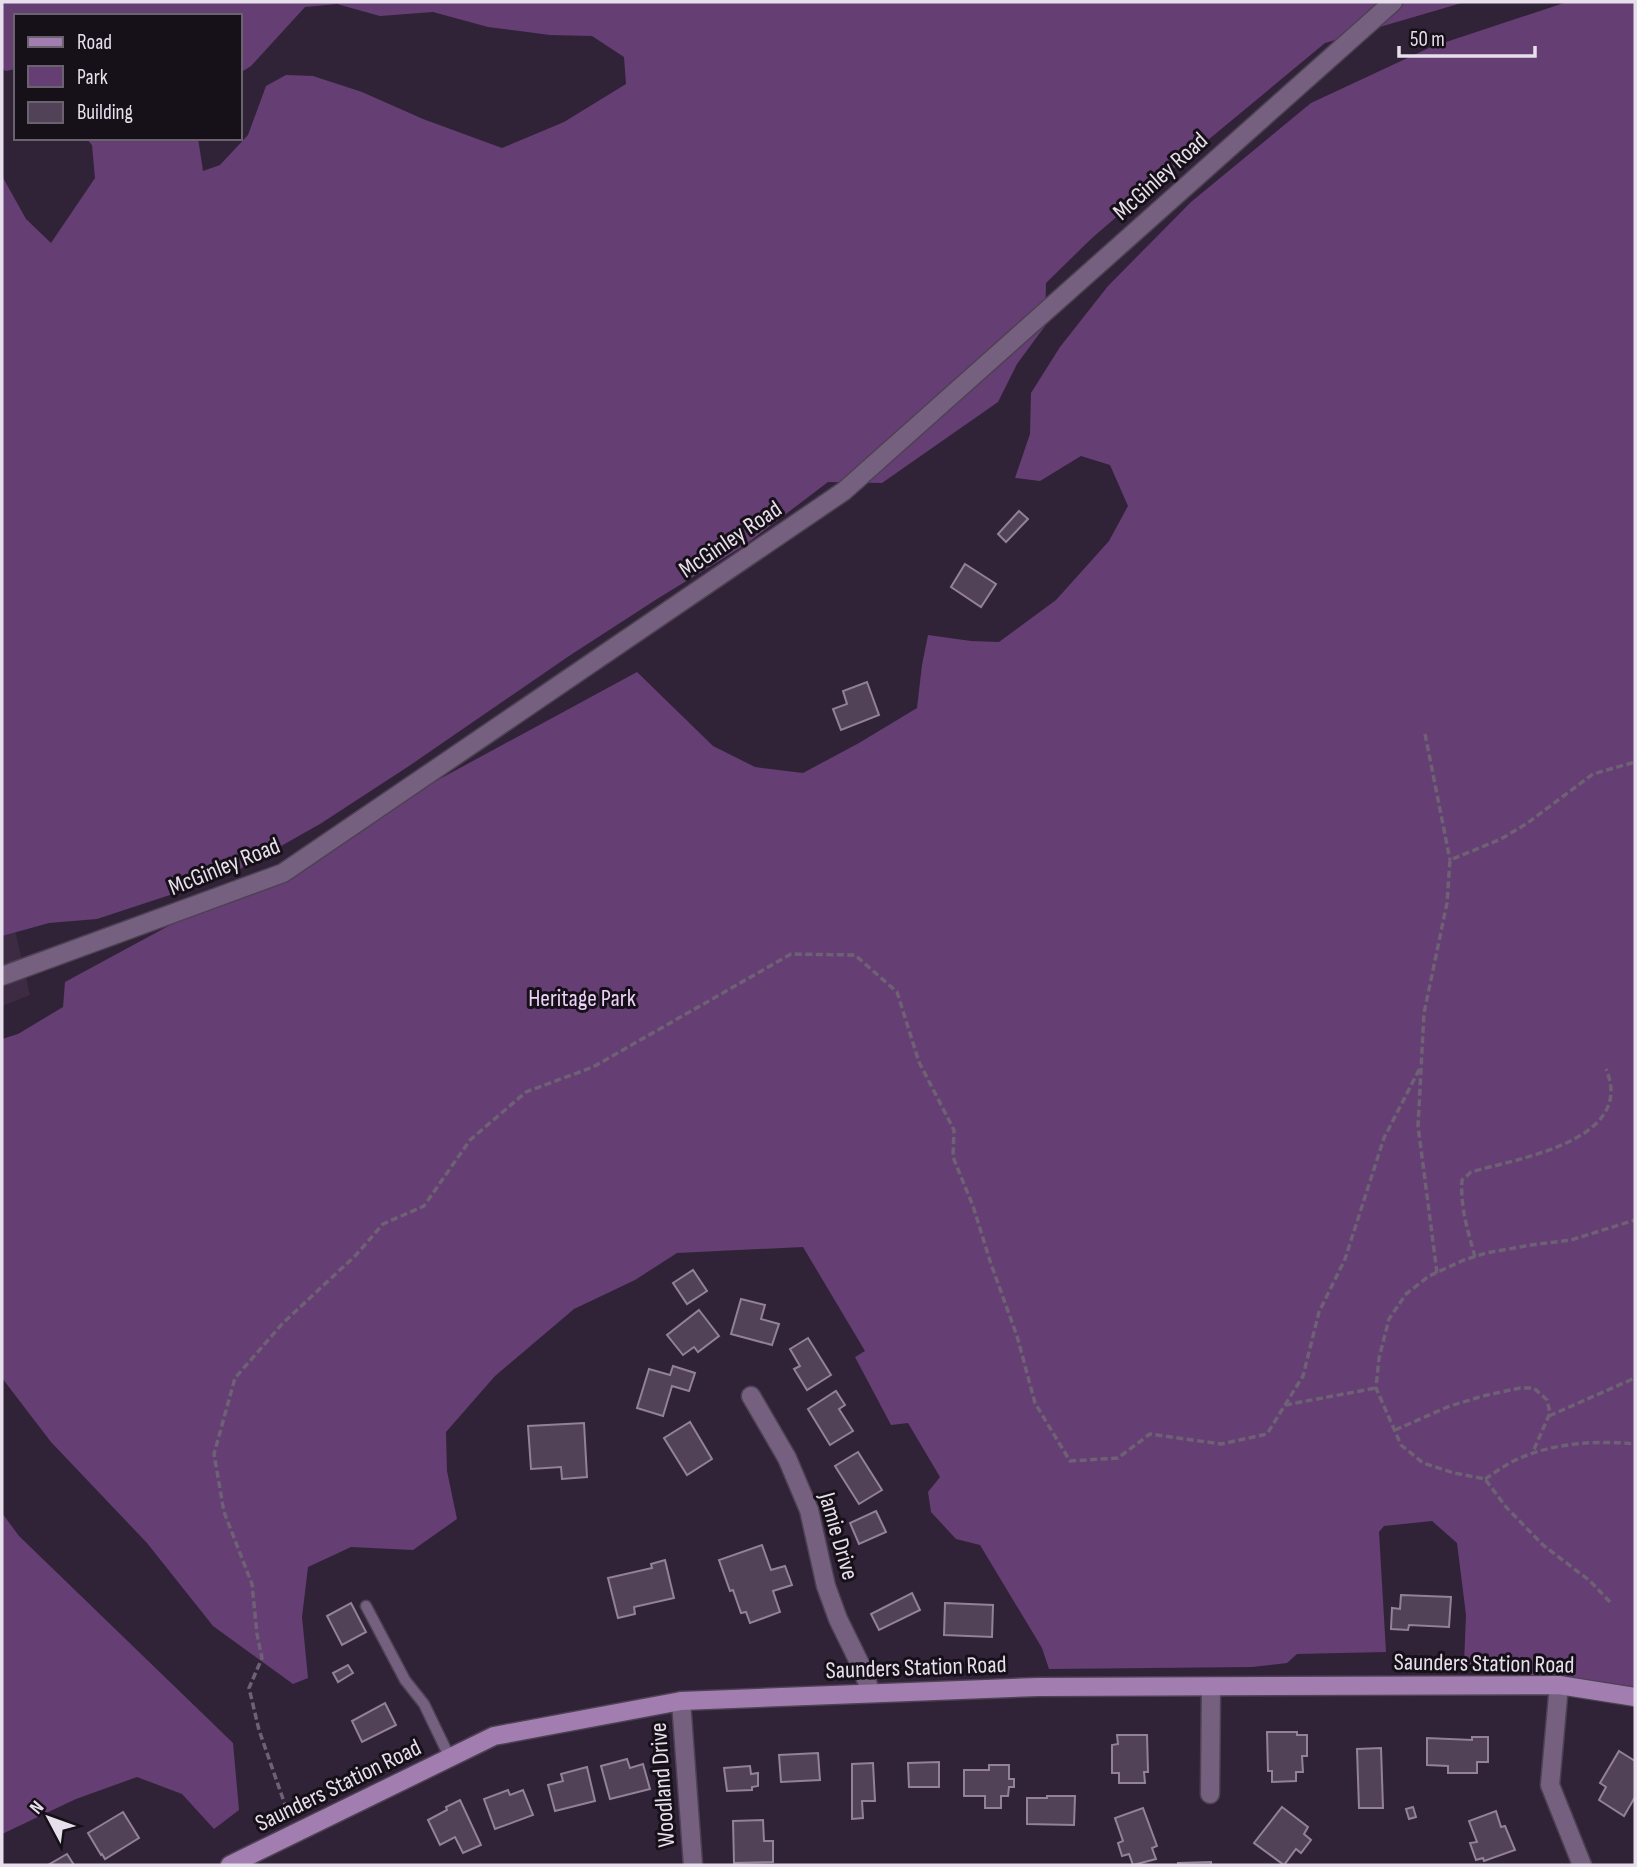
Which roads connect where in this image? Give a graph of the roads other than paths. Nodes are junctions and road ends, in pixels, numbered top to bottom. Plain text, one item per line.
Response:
1 (1393, 2) edge
2 (2, 976) edge
3 (751, 1396) dead end
4 (366, 1606) dead end
5 (1559, 1685) junction
6 (1211, 1687) junction
7 (871, 1693) junction
8 (1635, 1697) edge
9 (681, 1701) junction
10 (450, 1758) junction
11 (1210, 1794) dead end
12 (230, 1865) edge
13 (693, 1865) edge
14 (1582, 1865) edge

1 - 2 street, McGinley Road
3 - 7 street, Jamie Drive
4 - 10 lane
5 - 6 street, Saunders Station Road
5 - 8 street, Saunders Station Road
5 - 14 street
6 - 7 street, Saunders Station Road
6 - 11 street
7 - 9 street, Saunders Station Road
9 - 10 street, Saunders Station Road
9 - 13 street, Woodland Drive
10 - 12 street, Saunders Station Road

